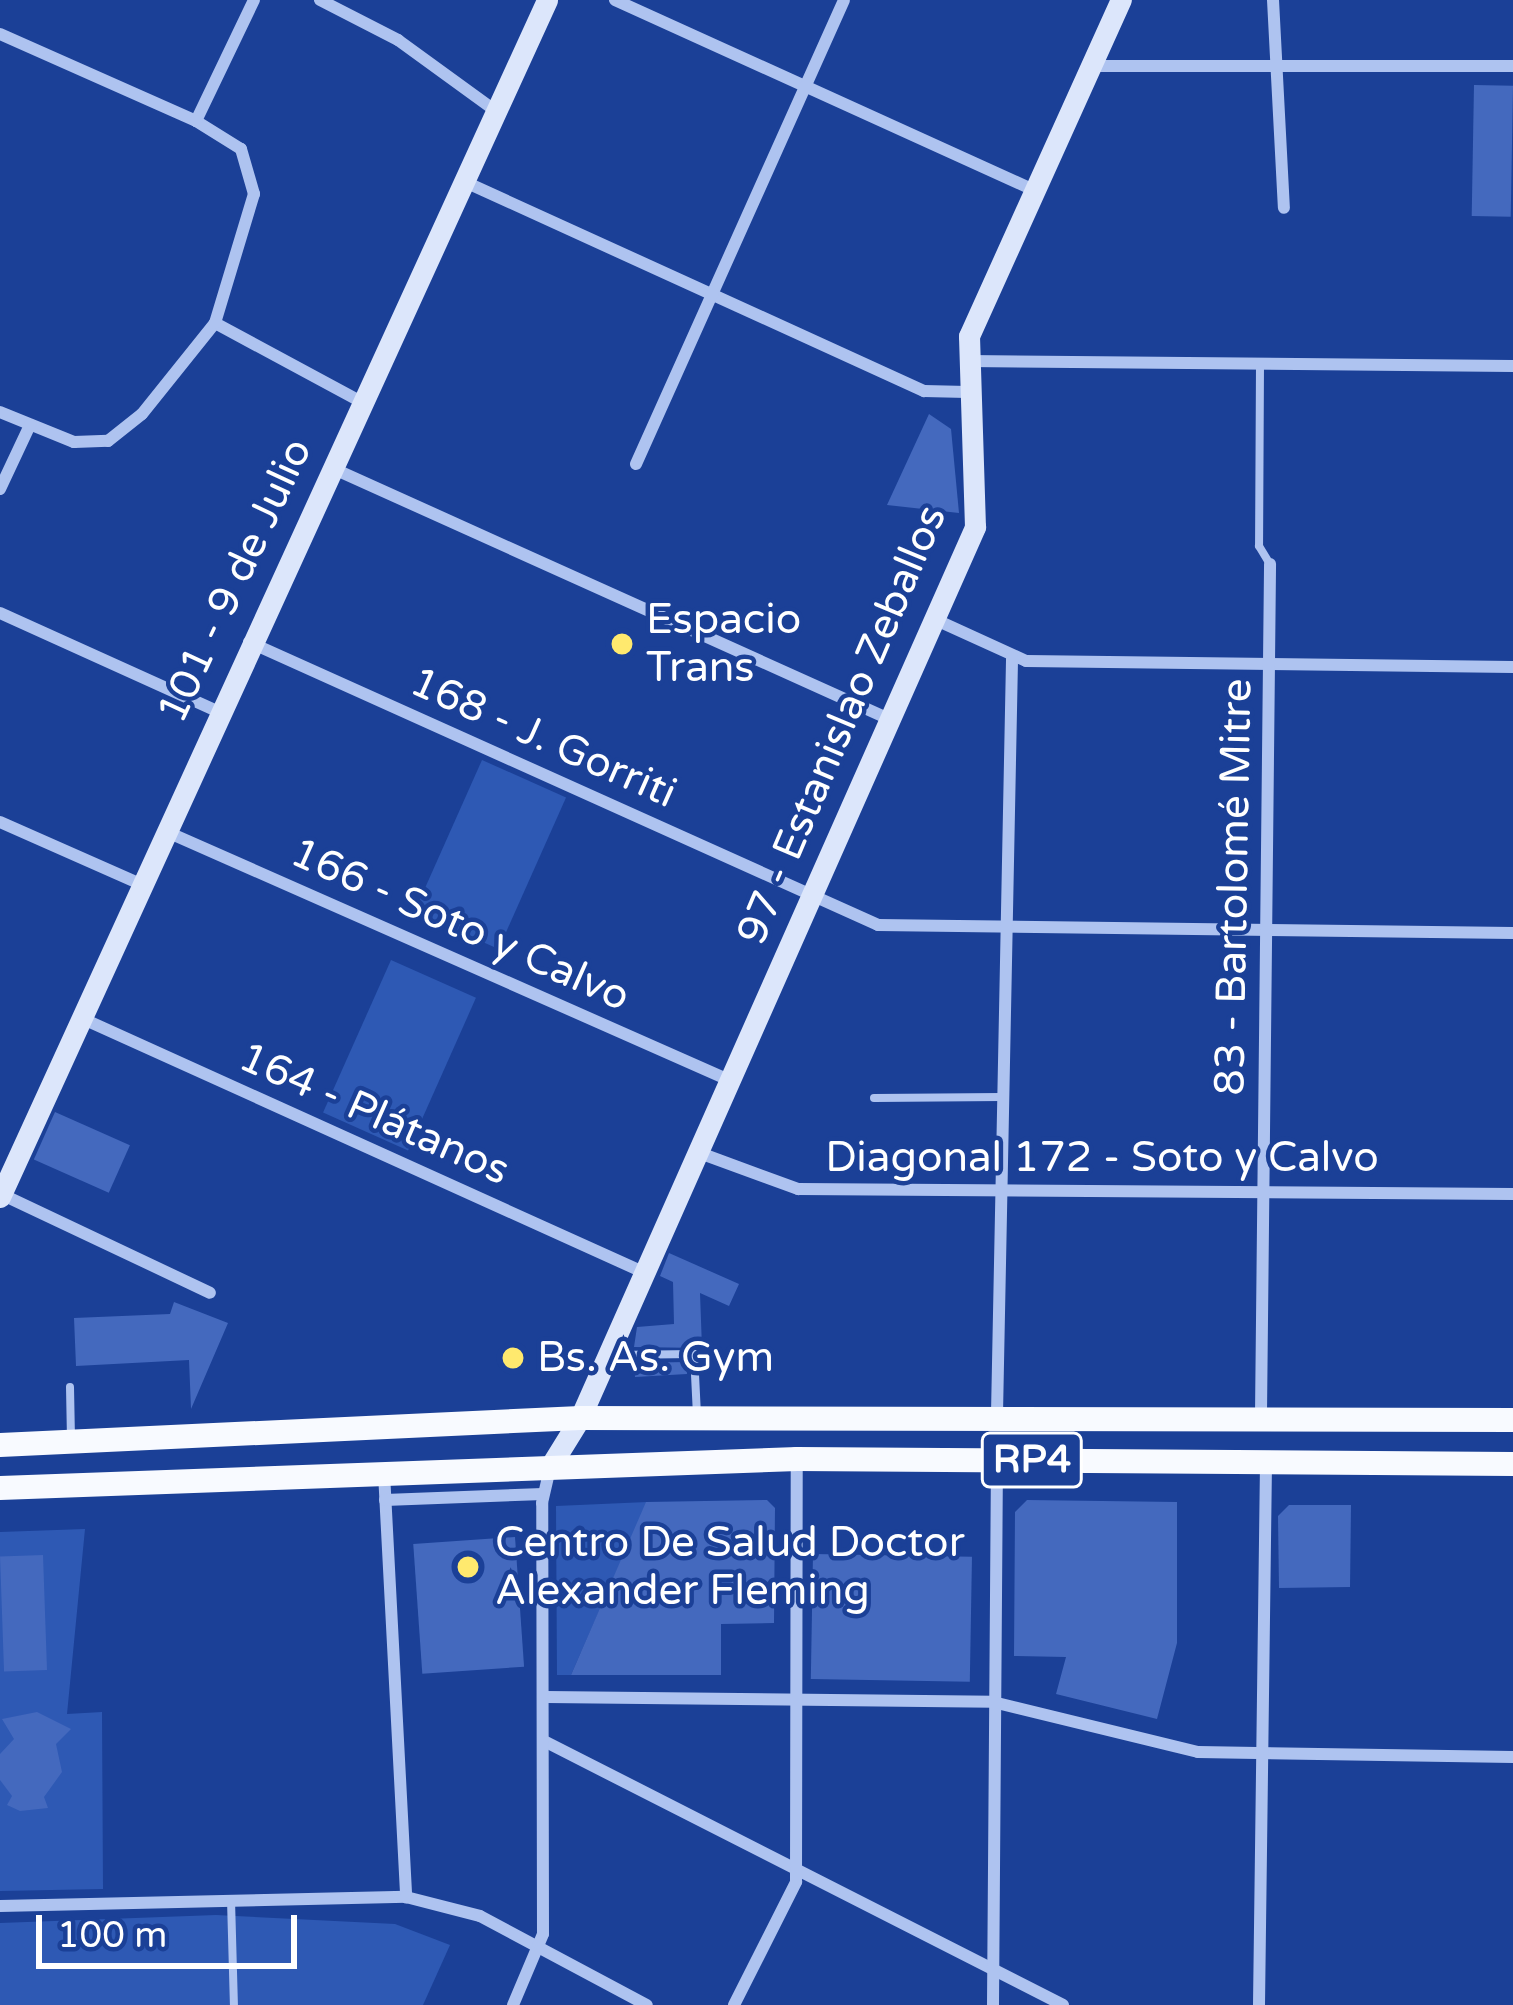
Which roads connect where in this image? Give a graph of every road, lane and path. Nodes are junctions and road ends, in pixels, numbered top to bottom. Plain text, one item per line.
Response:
1 (254, 0) edge
2 (320, 0) edge
3 (547, 0) edge
4 (615, 0) edge
5 (844, 0) edge
6 (1121, 0) edge
7 (1273, 0) edge
8 (0, 34) edge
9 (1275, 65) junction
10 (1093, 66) junction
11 (1513, 67) edge
12 (806, 84) junction
13 (493, 109) junction
14 (196, 121) junction
15 (461, 180) junction
16 (1033, 189) junction
17 (1284, 208) dead end
18 (710, 292) junction
19 (215, 323) junction
20 (967, 361) junction
21 (1260, 363) junction
22 (1513, 366) edge
23 (968, 392) junction
24 (362, 402) junction
25 (0, 412) edge
26 (30, 424) junction
27 (636, 464) dead end
28 (330, 467) junction
29 (0, 489) edge
30 (1270, 564) joint
31 (0, 613) edge
32 (934, 619) junction
33 (249, 641) junction
34 (1012, 658) junction
35 (1270, 664) junction
36 (1513, 667) edge
37 (217, 711) junction
38 (889, 719) junction
39 (0, 822) edge
40 (164, 831) junction
41 (138, 883) junction
42 (810, 896) junction
43 (1006, 930) junction
44 (1269, 932) junction
45 (1513, 933) edge
46 (78, 1016) junction
47 (729, 1080) junction
48 (1004, 1097) junction
49 (874, 1098) dead end
50 (697, 1153) junction
51 (1002, 1191) junction
52 (1263, 1191) junction
53 (1513, 1194) edge
54 (0, 1195) edge
55 (643, 1272) junction
56 (211, 1293) dead end
57 (604, 1355) junction
58 (70, 1387) dead end
59 (997, 1414) junction
60 (1261, 1414) junction
61 (698, 1417) junction
62 (580, 1418) junction
63 (1513, 1420) edge
64 (71, 1442) junction
65 (0, 1445) edge
66 (797, 1459) junction
67 (997, 1460) junction
68 (1266, 1462) junction
69 (1513, 1464) edge
70 (551, 1465) junction
71 (384, 1470) junction
72 (0, 1487) edge
73 (543, 1493) junction
74 (385, 1500) junction
75 (546, 1697) junction
76 (797, 1699) junction
77 (993, 1702) junction
78 (546, 1742) junction
79 (1262, 1756) junction
80 (1513, 1757) edge
81 (797, 1866) junction
82 (406, 1897) junction
83 (231, 1899) junction
84 (0, 1906) edge
85 (541, 1949) junction
86 (994, 1968) junction
87 (234, 2005) edge
88 (513, 2005) edge
89 (647, 2005) edge
90 (734, 2005) edge
91 (993, 2005) edge
92 (1063, 2005) edge
93 (1259, 2005) edge

1 - 14 street
2 - 13 street
3 - 13 street, 101 - 9 de Julio
4 - 12 street
5 - 12 street
6 - 10 street, 97 - Estanislao Zeballos
7 - 9 street
8 - 14 street
9 - 10 street
9 - 11 street
9 - 17 street
10 - 16 street, 97 - Estanislao Zeballos
12 - 16 street
12 - 18 street
13 - 15 street, 101 - 9 de Julio
14 - 19 street
15 - 18 street
15 - 24 street, 101 - 9 de Julio
16 - 20 street, 97 - Estanislao Zeballos
18 - 23 street
18 - 27 street
19 - 24 street
19 - 26 street
20 - 21 street
20 - 23 street, 97 - Estanislao Zeballos
21 - 22 street
21 - 30 lane, 83 - Bartolomé Mitre
23 - 32 street, 97 - Estanislao Zeballos
24 - 28 street, 101 - 9 de Julio
25 - 26 street
26 - 29 street
28 - 33 street, 101 - 9 de Julio
28 - 38 street
30 - 35 street, 83 - Bartolomé Mitre
31 - 37 street
32 - 34 street
32 - 38 street, 97 - Estanislao Zeballos
33 - 37 street, 101 - 9 de Julio
33 - 42 street, 168 - J. Gorriti
34 - 35 street
34 - 43 street
35 - 36 street
35 - 44 street, 83 - Bartolomé Mitre
37 - 40 street, 101 - 9 de Julio
38 - 42 street, 97 - Estanislao Zeballos
39 - 41 street
40 - 41 street, 101 - 9 de Julio
40 - 47 street, 166 - Soto y Calvo
41 - 46 street, 101 - 9 de Julio
42 - 43 street, 168 - J. Gorriti
42 - 47 street, 97 - Estanislao Zeballos
43 - 44 street, 168 - J. Gorriti
43 - 48 street
44 - 45 street, 168 - J. Gorriti
44 - 52 street, 83 - Bartolomé Mitre
46 - 54 street, 101 - 9 de Julio
46 - 55 street, 164 - Plátanos
47 - 50 street, 97 - Estanislao Zeballos
48 - 49 lane
48 - 51 street
50 - 51 street, Diagonal 172 - Soto y Calvo
50 - 55 street, 97 - Estanislao Zeballos
51 - 52 street, Diagonal 172 - Soto y Calvo
51 - 59 street
52 - 53 street, Diagonal 172 - Soto y Calvo
52 - 60 street, 83 - Bartolomé Mitre
54 - 56 street
55 - 57 street, 97 - Estanislao Zeballos
57 - 61 lane
57 - 62 street, 97 - Estanislao Zeballos
58 - 64 lane
59 - 60 main road, RP4
59 - 61 main road, RP4
60 - 63 main road, RP4
61 - 62 main road, RP4
62 - 64 main road, RP4
62 - 70 street, 97 - Estanislao Zeballos
64 - 65 main road, RP4
66 - 67 main road, RP4
66 - 70 main road, RP4
66 - 76 street
67 - 68 main road, RP4
67 - 77 street
68 - 69 main road, RP4
68 - 79 street
70 - 71 main road, RP4
70 - 73 street
71 - 72 main road, RP4
71 - 74 street
73 - 74 street
73 - 75 street
74 - 82 street
75 - 76 street
75 - 78 street
76 - 77 street
76 - 81 street
77 - 79 street
77 - 86 street
78 - 81 street
78 - 85 street
79 - 80 street
79 - 93 street
81 - 86 street
81 - 90 street
82 - 83 street
82 - 85 street
83 - 84 street
83 - 87 lane
85 - 88 street
85 - 89 street
86 - 91 street
86 - 92 street

